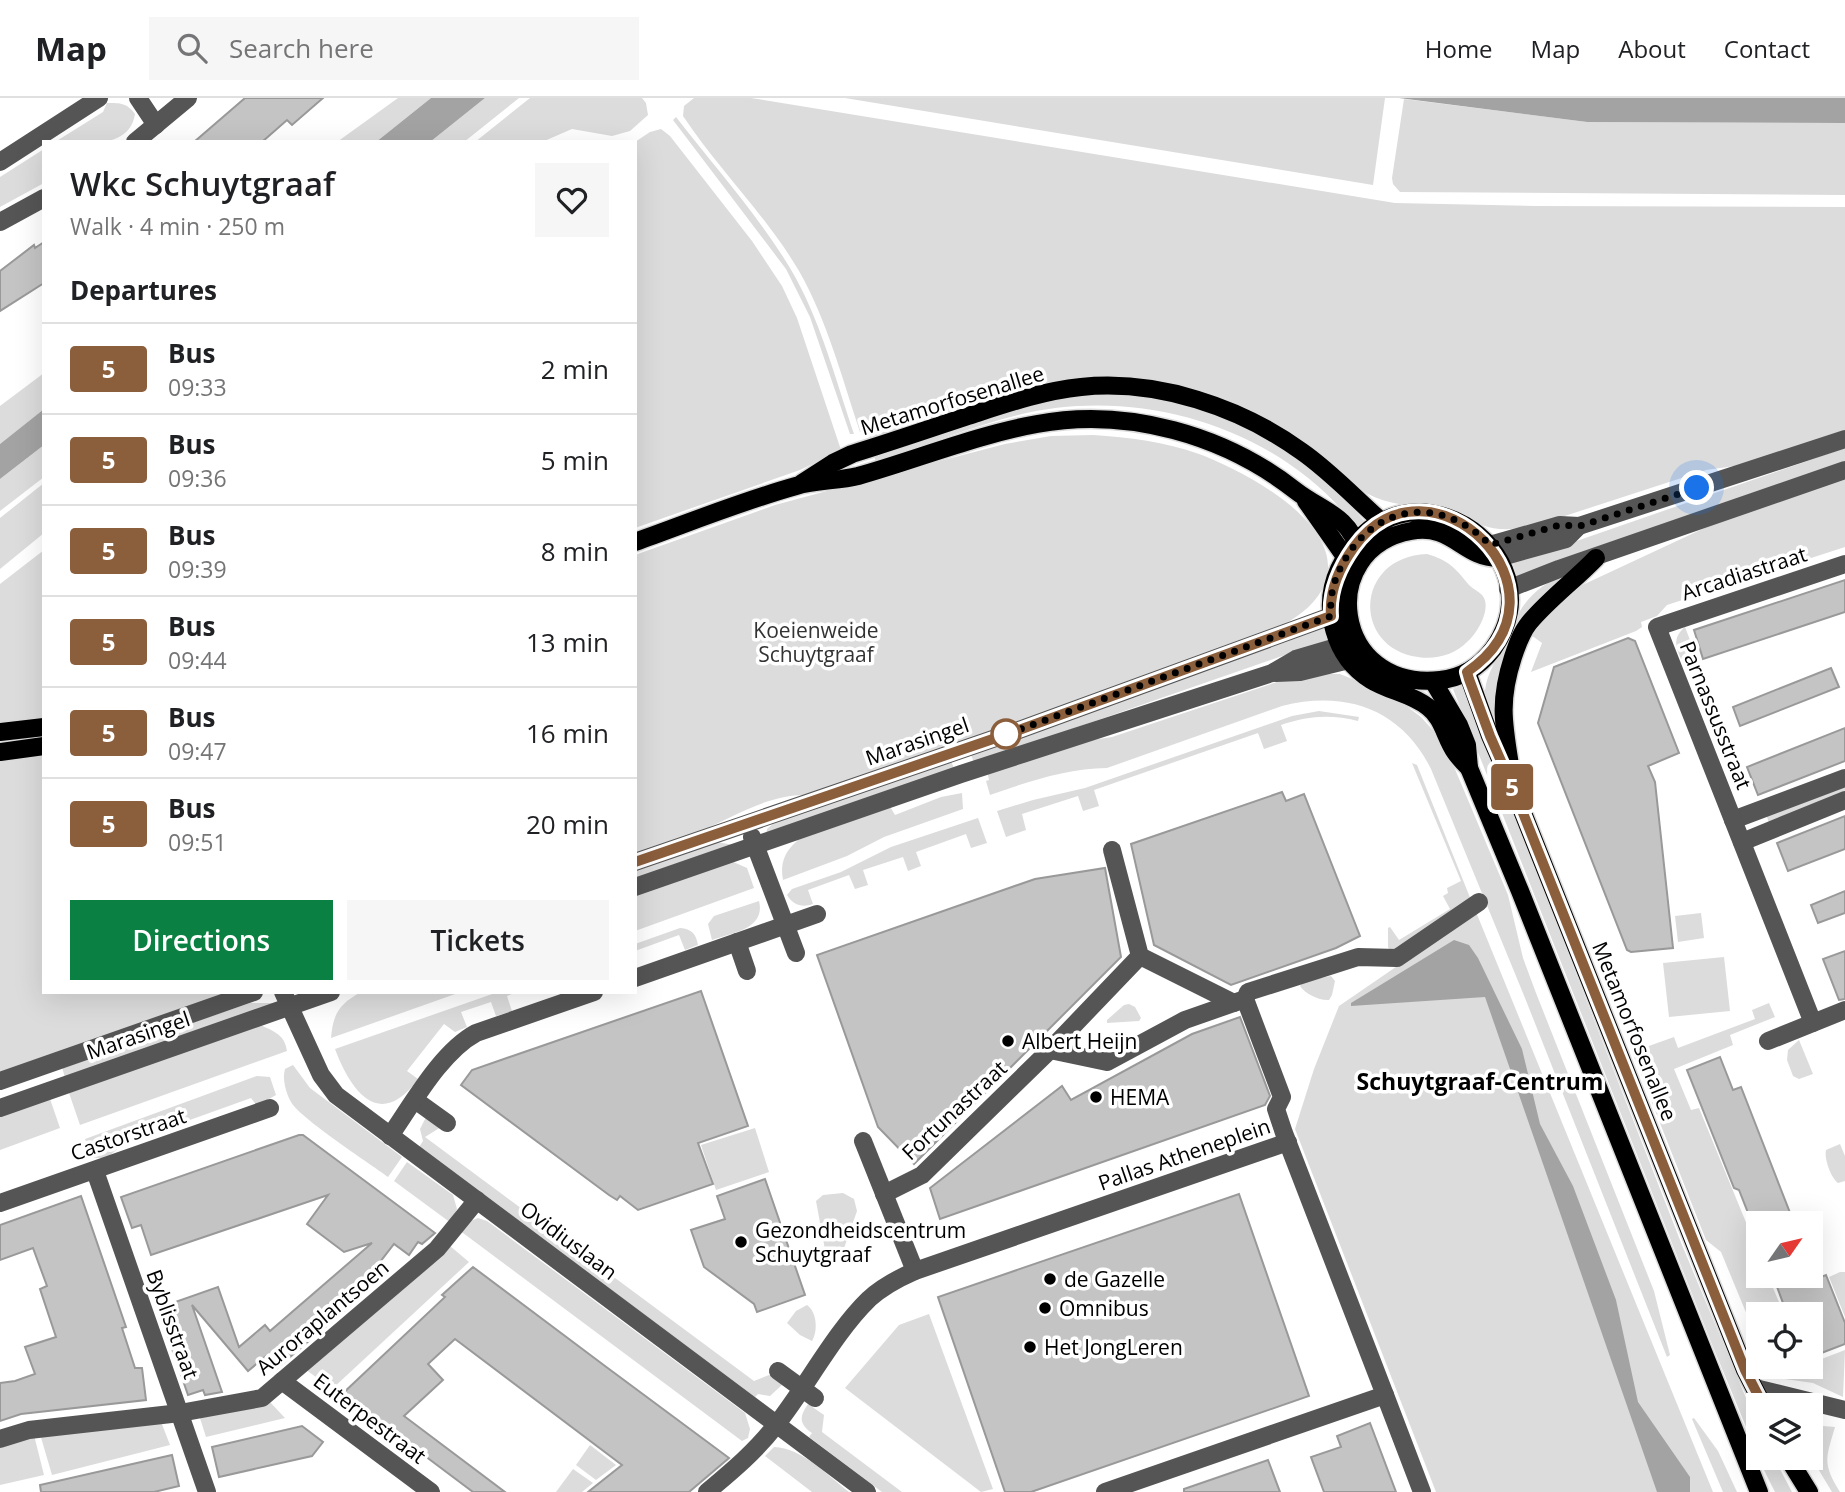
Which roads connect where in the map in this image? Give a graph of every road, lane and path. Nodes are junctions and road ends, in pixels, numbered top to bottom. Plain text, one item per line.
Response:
1 (99, 98) edge
2 (138, 98) edge
3 (188, 98) edge
4 (156, 125) junction
5 (137, 140) edge
6 (0, 162) edge
7 (42, 199) edge
8 (0, 222) edge
9 (1845, 439) edge
10 (1845, 470) edge
11 (798, 485) junction
12 (1304, 497) junction
13 (1381, 521) junction
14 (637, 541) edge
15 (1357, 543) junction
16 (1494, 552) junction
17 (1596, 558) junction
18 (1354, 560) junction
19 (1845, 564) edge
20 (1508, 589) junction
21 (1331, 616) junction
22 (1657, 627) joint
23 (1350, 651) junction
24 (1467, 672) junction
25 (1433, 681) junction
26 (42, 727) edge
27 (0, 732) edge
28 (42, 746) edge
29 (0, 752) edge
30 (1469, 768) junction
31 (1845, 778) edge
32 (1515, 793) junction
33 (1845, 800) edge
34 (1733, 820) junction
35 (748, 823) junction
36 (1742, 842) junction
37 (755, 846) junction
38 (1112, 850) dead end
39 (637, 861) edge
40 (637, 886) edge
41 (1479, 902) dead end
42 (817, 914) dead end
43 (785, 925) junction
44 (737, 942) junction
45 (796, 953) dead end
46 (1140, 956) junction
47 (747, 971) dead end
48 (637, 977) edge
49 (248, 994) edge
50 (320, 994) edge
51 (587, 994) edge
52 (286, 1000) edge
53 (1240, 1001) junction
54 (1845, 1010) edge
55 (1813, 1023) junction
56 (1768, 1041) dead end
57 (1050, 1050) junction
58 (0, 1081) edge
59 (415, 1100) junction
60 (0, 1108) edge
61 (271, 1108) dead end
62 (447, 1123) dead end
63 (390, 1136) junction
64 (863, 1141) dead end
65 (1288, 1142) junction
66 (95, 1171) junction
67 (884, 1194) junction
68 (477, 1200) junction
69 (0, 1203) edge
70 (915, 1271) junction
71 (778, 1371) dead end
72 (282, 1381) junction
73 (1755, 1388) junction
74 (1757, 1393) edge
75 (809, 1394) junction
76 (1385, 1395) junction
77 (1845, 1410) edge
78 (180, 1413) junction
79 (777, 1424) junction
80 (0, 1439) edge
81 (1795, 1470) edge
82 (208, 1492) edge
83 (431, 1492) edge
84 (707, 1492) edge
85 (867, 1492) edge
86 (1105, 1492) edge
87 (1422, 1492) edge
88 (1759, 1492) edge
89 (1809, 1492) edge

1 - 6 street
2 - 4 street
3 - 4 street
4 - 5 street
7 - 8 street
9 - 16 street
10 - 17 street
11 - 12 main road, Metamorfosenallee
11 - 13 main road, Metamorfosenallee
11 - 14 main road, Metamorfosenallee
12 - 15 main road, Metamorfosenallee
12 - 18 main road, Metamorfosenallee
13 - 15 main road
13 - 16 main road
15 - 18 main road
16 - 18 main road
16 - 20 main road
17 - 20 street
17 - 32 main road
18 - 21 main road
18 - 23 main road
19 - 22 street, Arcadiastraat
20 - 24 main road
21 - 23 main road
21 - 35 street, Marasingel
22 - 34 street, Parnassusstraat
23 - 25 main road
23 - 30 main road
23 - 37 street
24 - 25 main road
24 - 32 main road, Metamorfosenallee
25 - 30 main road
26 - 27 main road
28 - 29 main road
30 - 88 main road
31 - 34 street, Parnassusstraat
32 - 73 main road, Metamorfosenallee
33 - 36 street
34 - 36 street, Parnassusstraat
35 - 37 street
35 - 39 street, Marasingel
36 - 55 street, Parnassusstraat
37 - 40 street
37 - 43 street
38 - 46 street
41 - 53 street
42 - 43 street
43 - 44 street
43 - 45 street
44 - 47 street
44 - 48 street
46 - 53 street
46 - 57 street, Fortunastraat
49 - 58 street, Marasingel
50 - 52 street, Marasingel
51 - 59 street
52 - 60 street, Marasingel
52 - 63 street, Ovidiuslaan
53 - 57 street
53 - 65 street
54 - 55 street
55 - 56 street
57 - 67 street, Fortunastraat
59 - 62 street
59 - 63 street
61 - 66 street, Castorstraat
63 - 68 street, Ovidiuslaan
64 - 67 street, Fortunastraat
65 - 70 street, Pallas Atheneplein
65 - 76 street, Pallas Atheneplein
66 - 69 street, Castorstraat
66 - 78 street, Byblisstraat
67 - 70 street, Fortunastraat
68 - 72 street, Auroraplantsoen
68 - 79 street, Ovidiuslaan
70 - 75 street, Pallas Atheneplein
71 - 75 street
72 - 78 street, Auroraplantsoen
72 - 83 street, Euterpestraat
73 - 74 main road, Metamorfosenallee
73 - 77 street
75 - 79 street, Pallas Atheneplein
76 - 86 street
76 - 87 street, Pallas Atheneplein
78 - 80 street, Auroraplantsoen
78 - 82 street, Byblisstraat
79 - 84 street, Pallas Atheneplein
79 - 85 street, Ovidiuslaan
81 - 89 main road

